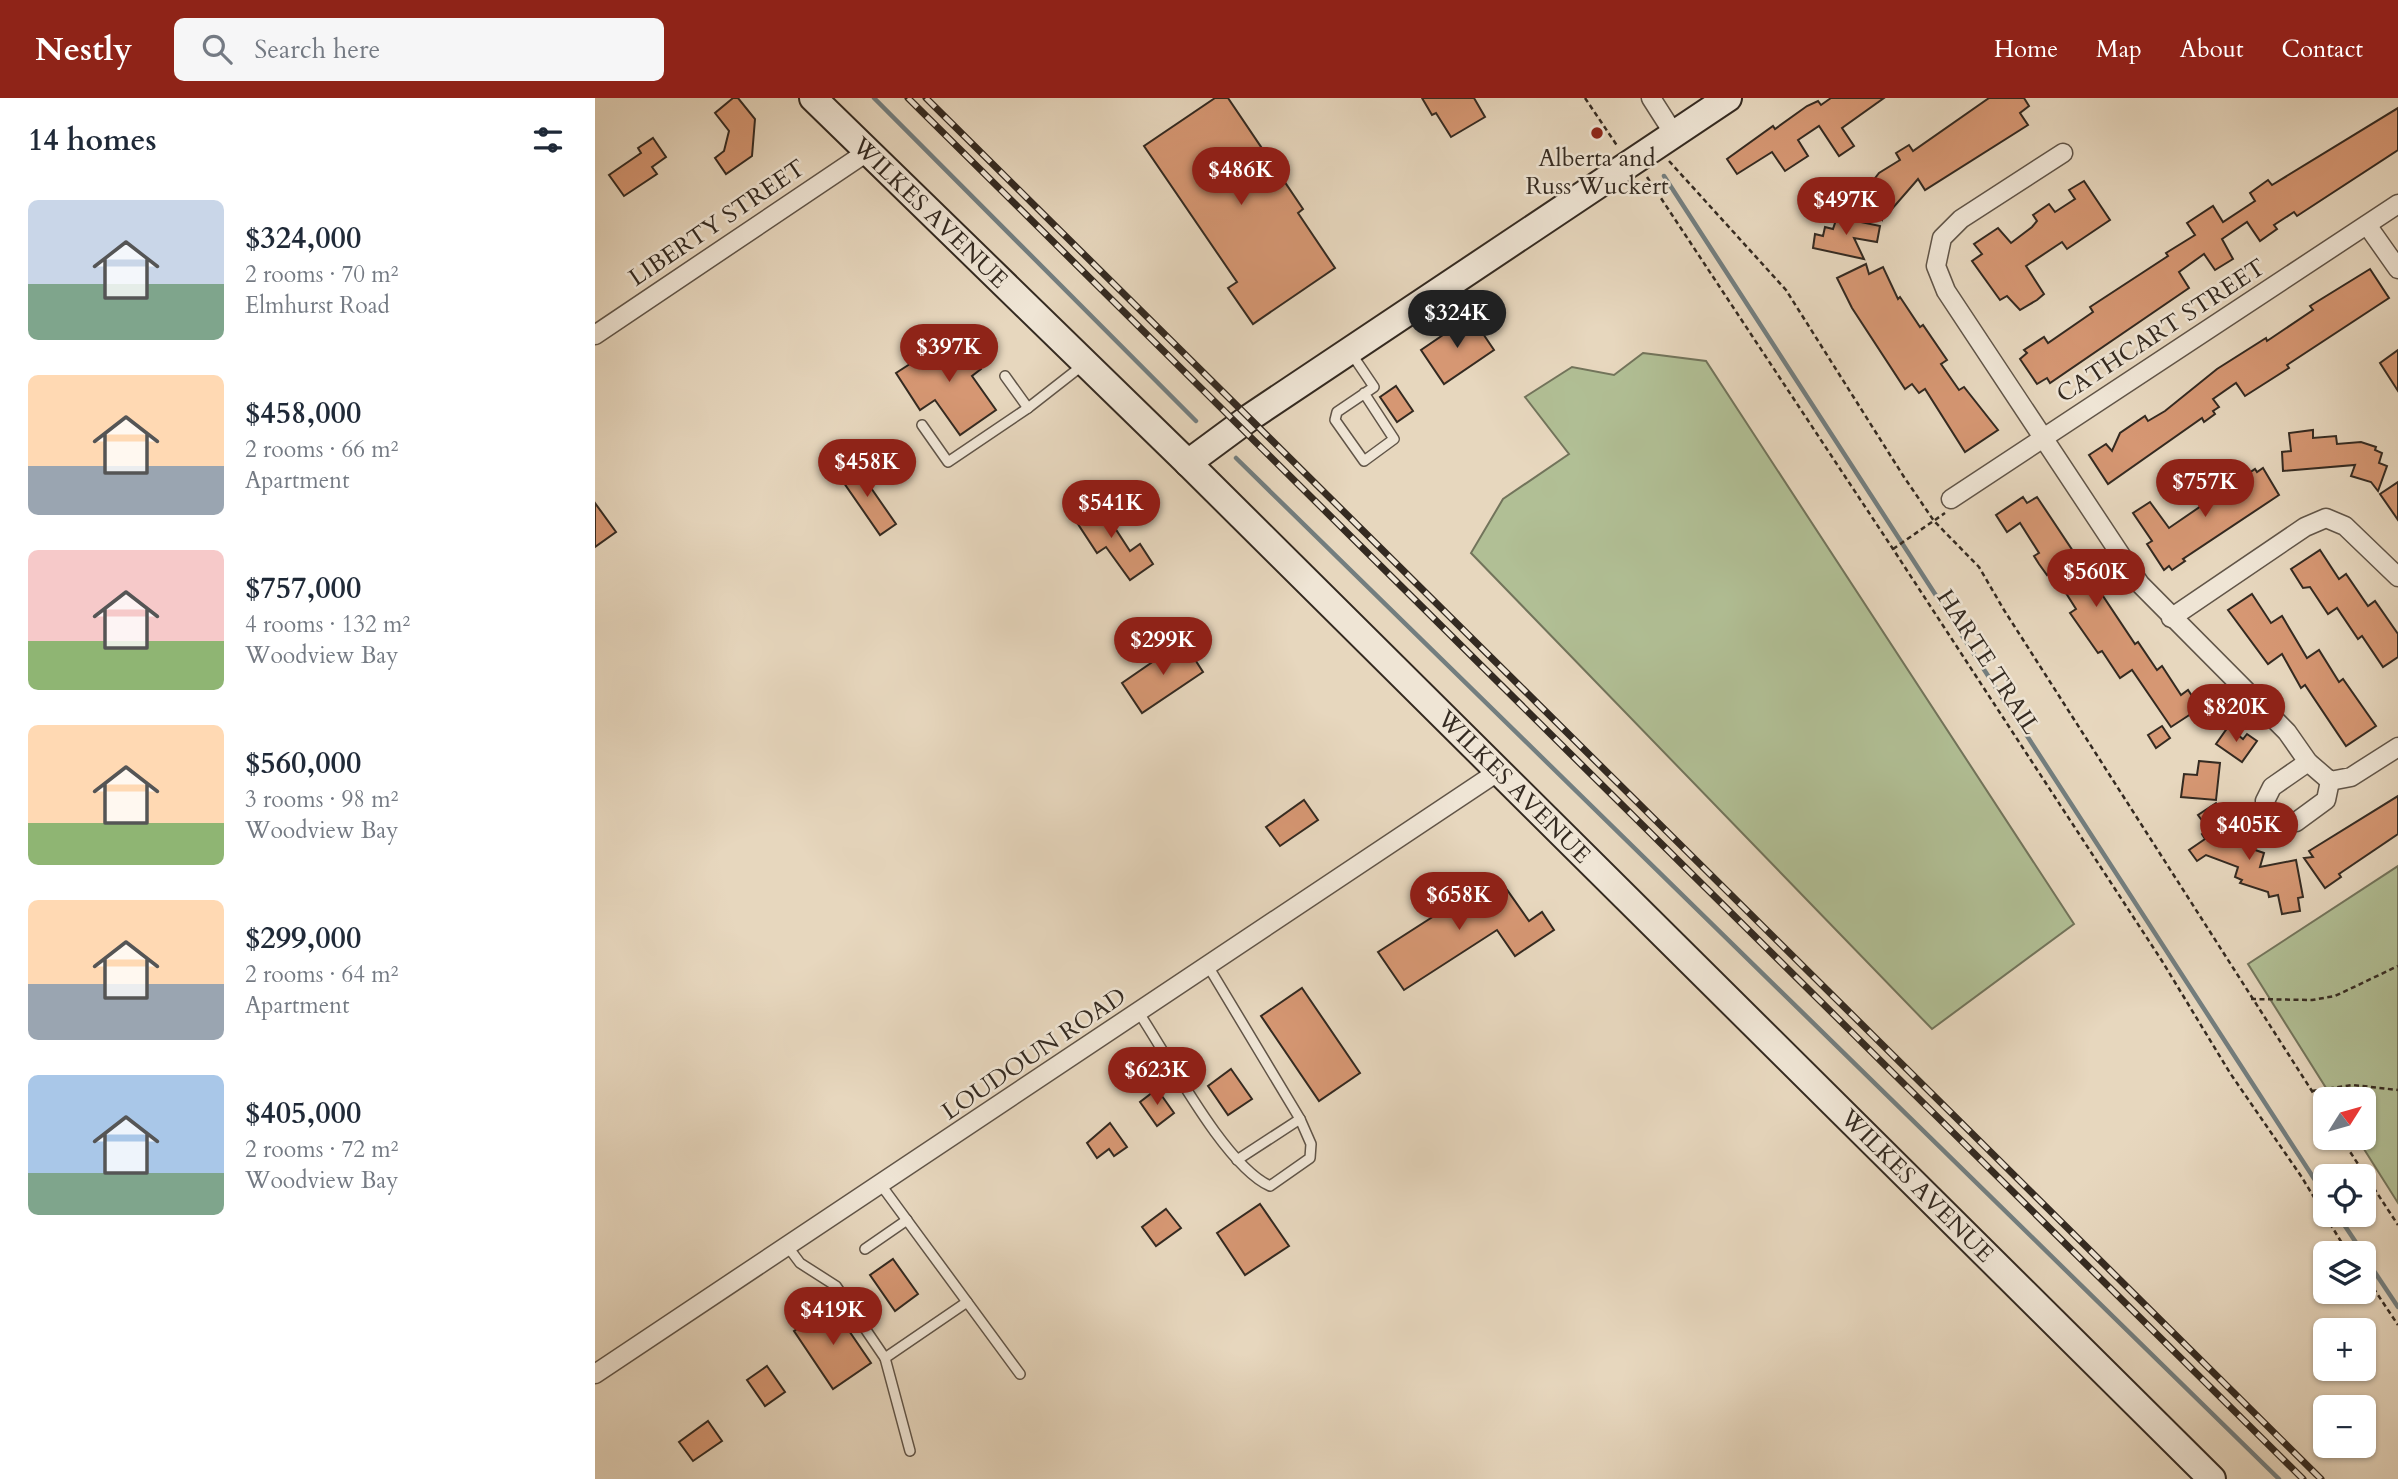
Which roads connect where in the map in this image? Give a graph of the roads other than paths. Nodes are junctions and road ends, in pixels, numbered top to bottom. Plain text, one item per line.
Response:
1 (813, 98) edge
2 (1651, 98) edge
3 (1728, 98) edge
4 (1665, 140) junction
5 (867, 152) junction
6 (2063, 153) dead end
7 (2398, 204) edge
8 (2367, 225) junction
9 (2398, 269) edge
10 (595, 335) edge
11 (1350, 351) junction
12 (1085, 364) junction
13 (1005, 376) dead end
14 (1364, 393) junction
15 (1028, 408) junction
16 (922, 425) dead end
17 (2042, 438) junction
18 (1188, 463) junction
19 (1951, 499) road end
20 (2398, 577) edge
21 (2171, 618) junction
22 (2398, 747) edge
23 (2308, 762) junction
24 (1499, 771) junction
25 (2330, 781) junction
26 (1208, 966) junction
27 (1139, 1013) junction
28 (1300, 1119) junction
29 (1237, 1160) junction
30 (881, 1185) junction
31 (907, 1220) junction
32 (788, 1247) junction
33 (865, 1249) dead end
34 (967, 1302) junction
35 (885, 1358) junction
36 (595, 1374) edge
37 (1020, 1374) dead end
38 (910, 1451) dead end
39 (2212, 1479) edge

1 - 5 main road, WILKES AVENUE
2 - 4 street
3 - 4 main road
4 - 11 main road
5 - 10 street, LIBERTY STREET
5 - 12 main road, WILKES AVENUE
6 - 17 street
7 - 8 street, CATHCART STREET
8 - 9 street
8 - 17 street, CATHCART STREET
11 - 14 lane
11 - 18 main road
12 - 15 lane
12 - 18 main road, WILKES AVENUE
13 - 15 lane
14 - 14 lane
15 - 16 lane
17 - 19 street, CATHCART STREET
17 - 21 street
18 - 24 main road, WILKES AVENUE
20 - 21 street
21 - 23 street
22 - 25 street
23 - 25 street
23 - 25 street
24 - 26 street, LOUDOUN ROAD
24 - 39 main road, WILKES AVENUE
26 - 27 street, LOUDOUN ROAD
26 - 28 lane
27 - 29 lane
27 - 30 street, LOUDOUN ROAD
28 - 29 lane
28 - 29 lane
30 - 31 lane
30 - 32 street, LOUDOUN ROAD
31 - 33 lane
31 - 34 lane
32 - 35 lane
32 - 36 street, LOUDOUN ROAD
34 - 35 lane
34 - 37 lane
35 - 38 lane

